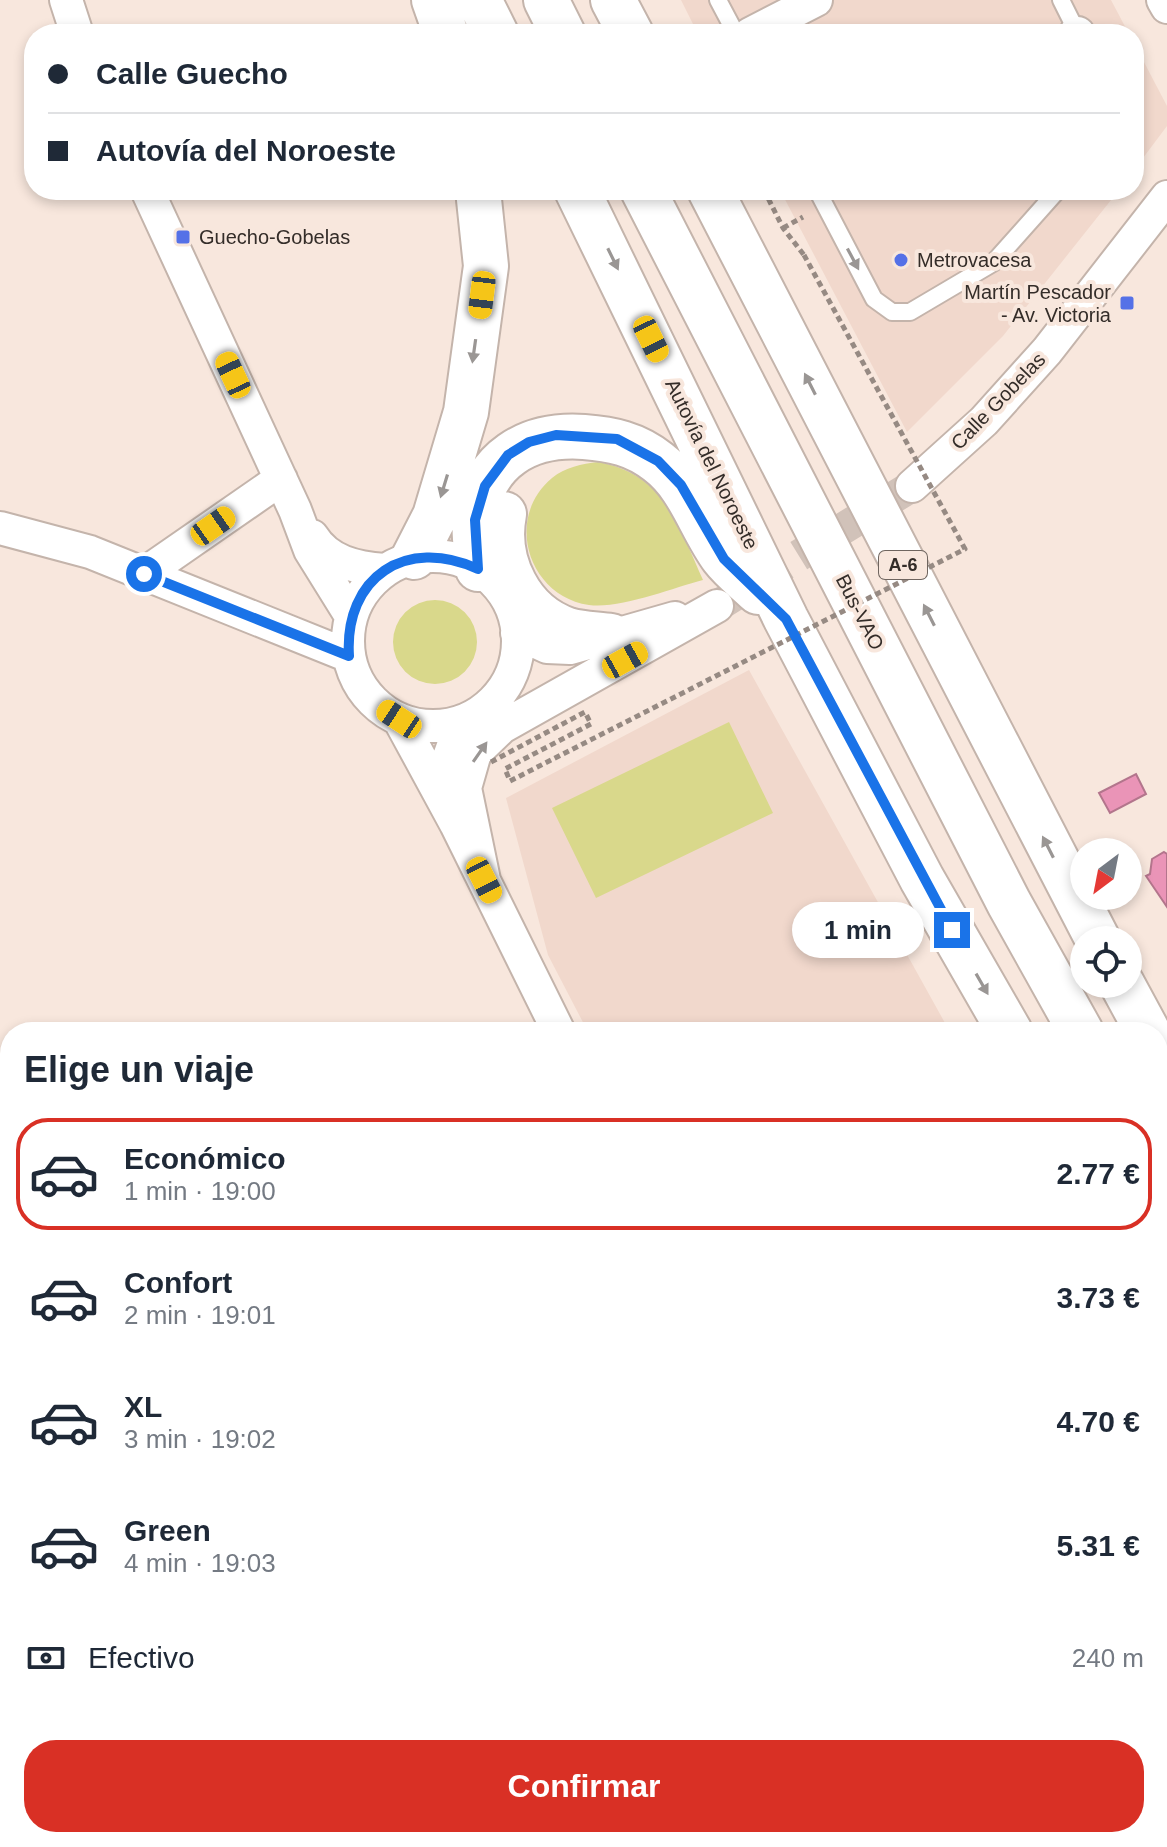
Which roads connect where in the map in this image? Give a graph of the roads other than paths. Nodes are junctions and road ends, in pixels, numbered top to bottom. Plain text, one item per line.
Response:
1 (66, 0) edge
2 (434, 0) edge
3 (479, 0) edge
4 (546, 0) edge
5 (613, 0) edge
6 (718, 0) edge
7 (816, 0) edge
8 (1061, 0) edge
9 (1163, 0) edge
10 (1167, 7) edge
11 (74, 24) edge
12 (442, 24) edge
13 (491, 24) edge
14 (558, 24) edge
15 (626, 24) edge
16 (731, 24) edge
17 (769, 24) edge
18 (1072, 24) edge
19 (1167, 197) edge
20 (152, 200) edge
21 (479, 200) edge
22 (582, 200) edge
23 (648, 200) edge
24 (715, 200) edge
25 (822, 200) edge
26 (1049, 200) edge
27 (586, 438) junction
28 (281, 479) junction
29 (912, 486) tunnel mouth
30 (295, 510) junction
31 (0, 528) edge
32 (399, 564) junction
33 (478, 569) junction
34 (144, 574) junction
35 (351, 616) junction
36 (786, 619) junction
37 (517, 633) junction
38 (630, 641) junction
39 (349, 656) junction
40 (496, 698) junction
41 (399, 719) junction
42 (462, 721) junction
43 (456, 824) junction
44 (484, 880) junction
45 (1091, 926) edge
46 (1130, 998) edge
47 (554, 1022) edge
48 (1004, 1022) edge
49 (1075, 1022) edge
50 (1143, 1022) edge

1 - 11 street
2 - 12 highway
3 - 13 highway
4 - 14 highway
5 - 15 highway
6 - 16 lane
7 - 17 street
8 - 18 lane
9 - 10 street
19 - 29 street, Calle Gobelas
20 - 28 street
21 -> 32 highway
22 -> 36 highway, Autovía del Noroeste
23 - 49 highway, Bus-VAO
45 -> 24 highway, A-6
25 -> 26 lane
27 - 33 highway
27 - 36 highway
27 - 38 highway
28 - 30 street
28 - 34 street
30 - 32 street
30 - 35 street
31 - 34 street
32 - 33 street
32 - 35 street
33 - 37 street
34 - 39 street
35 - 39 street
36 -> 48 highway, Autovía del Noroeste
37 - 38 street
37 - 40 street
38 - 40 street
44 -> 38 street
39 - 41 street
40 - 42 street
41 - 42 street
41 - 43 street
42 - 43 street
43 - 44 street
44 - 47 street
46 - 50 highway

